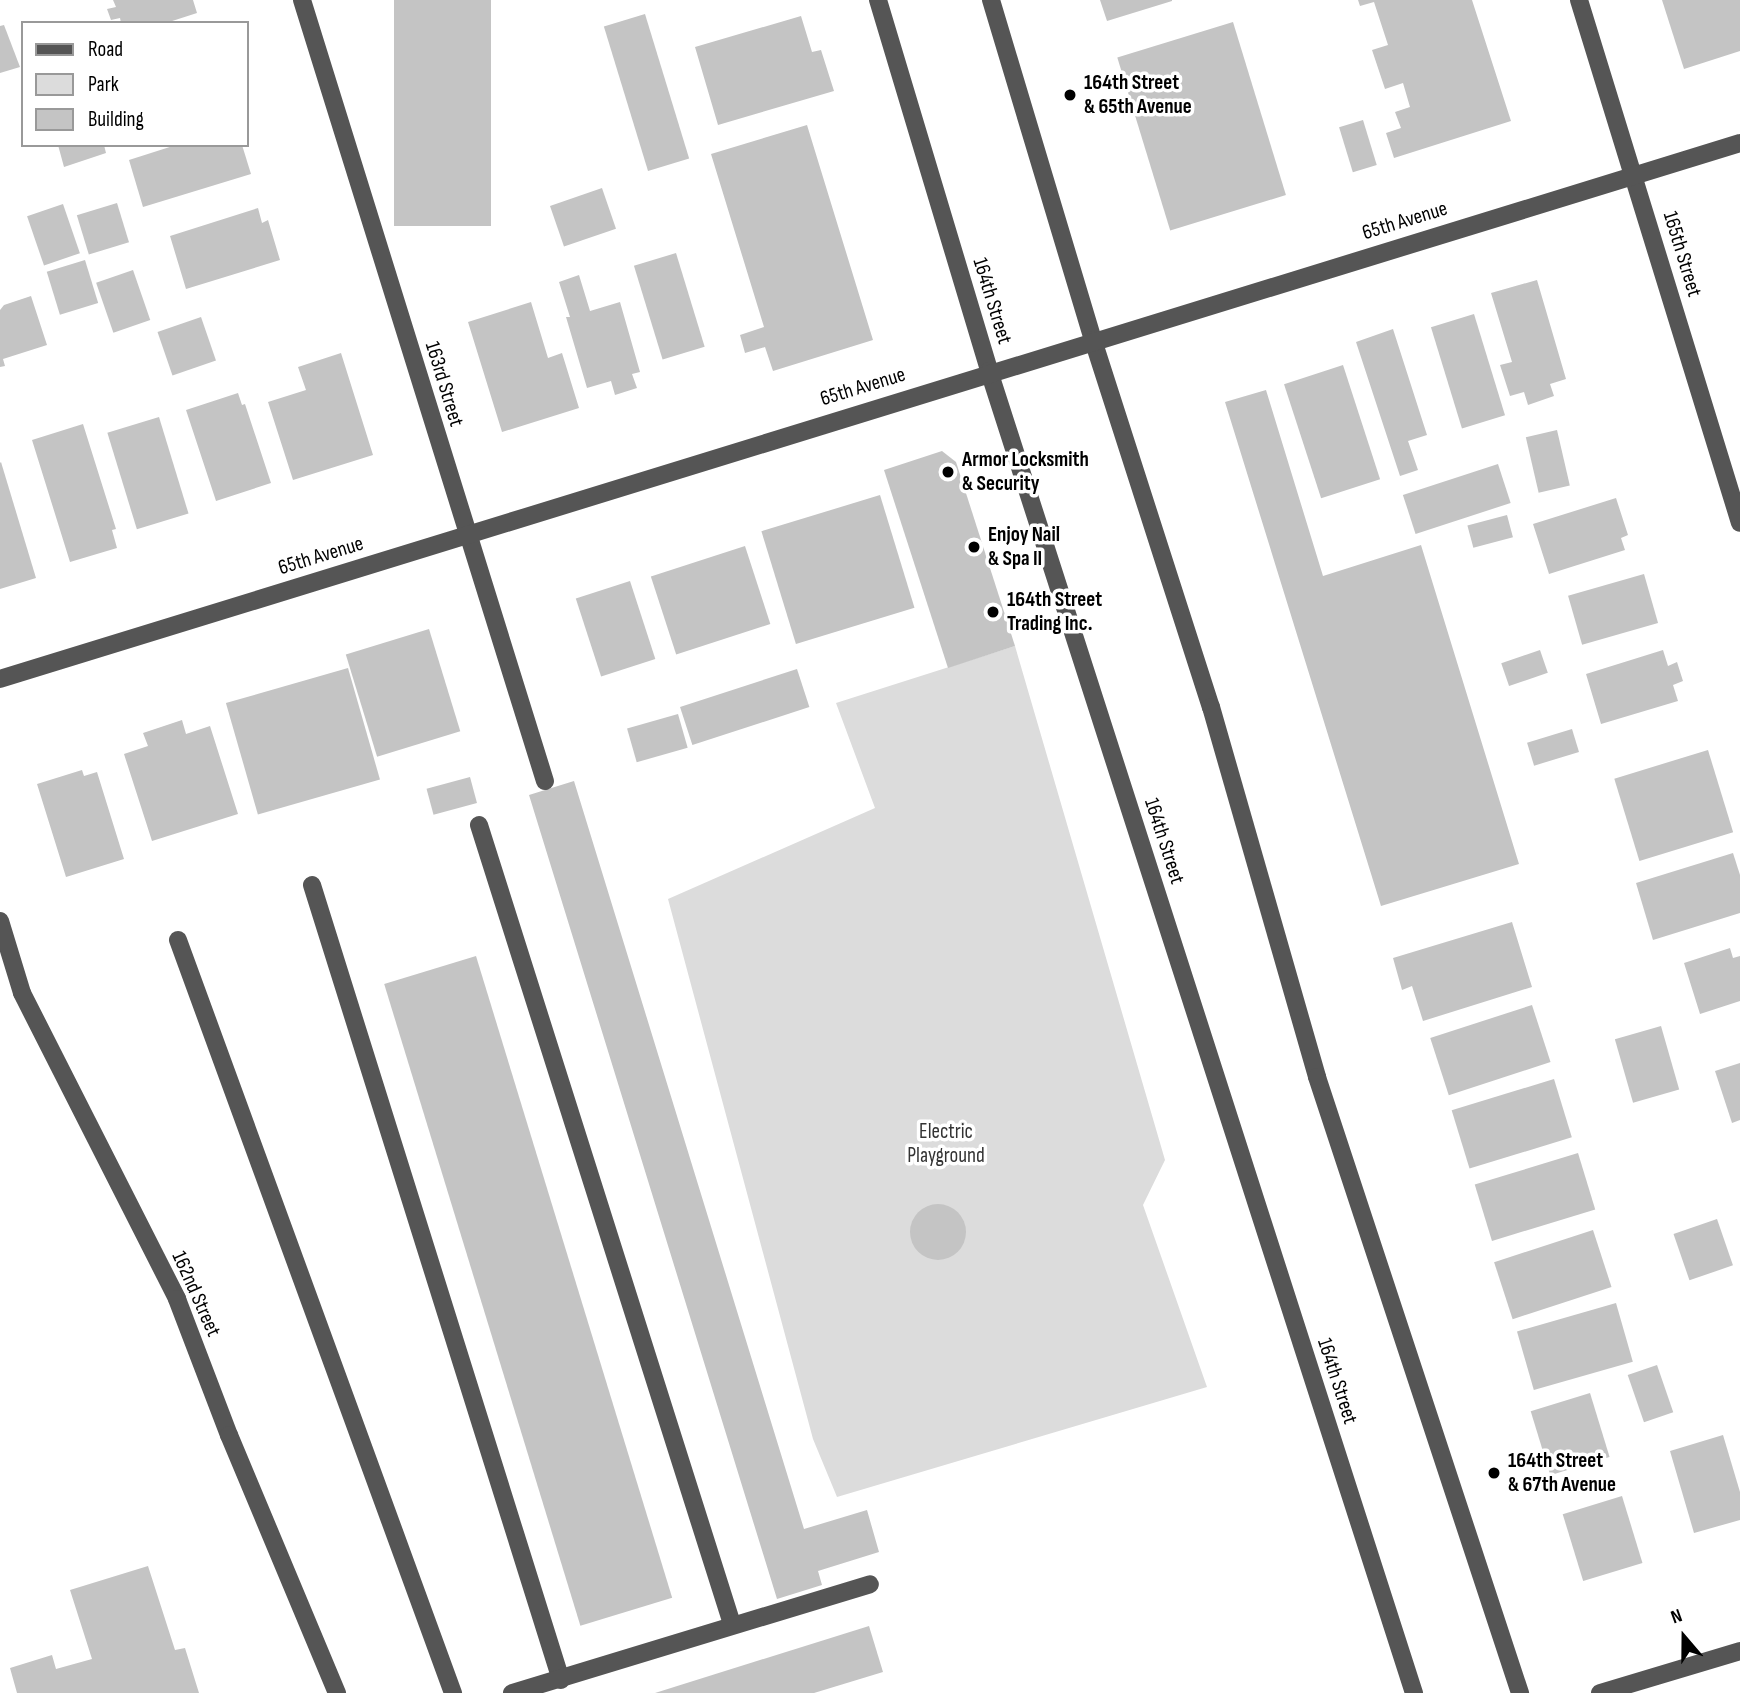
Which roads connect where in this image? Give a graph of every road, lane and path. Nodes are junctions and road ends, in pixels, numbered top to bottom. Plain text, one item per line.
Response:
1 (302, 0) edge
2 (878, 0) edge
3 (991, 0) edge
4 (1579, 0) edge
5 (1740, 143) edge
6 (1634, 175) junction
7 (1093, 340) junction
8 (989, 372) junction
9 (1740, 523) edge
10 (467, 535) junction
11 (0, 679) edge
12 (545, 781) dead end
13 (480, 825) dead end
14 (312, 885) dead end
15 (0, 921) edge
16 (177, 940) dead end
17 (870, 1584) dead end
18 (732, 1624) junction
19 (1740, 1651) edge
20 (561, 1680) junction
21 (337, 1693) edge
22 (453, 1693) edge
23 (512, 1693) edge
24 (1414, 1693) edge
25 (1520, 1693) edge
26 (1600, 1693) edge

1 - 10 street, 163rd Street
2 - 8 street, 164th Street
3 - 7 street
4 - 6 street, 165th Street
5 - 6 street, 65th Avenue
6 - 7 street, 65th Avenue
6 - 9 street, 165th Street
7 - 8 street, 65th Avenue
7 - 25 street
8 - 10 street, 65th Avenue
8 - 24 street, 164th Street
10 - 11 street, 65th Avenue
10 - 12 street, 163rd Street
13 - 18 street
14 - 20 street
15 - 21 street, 162nd Street
16 - 22 street
17 - 18 street
18 - 20 street
19 - 26 street
20 - 23 street

